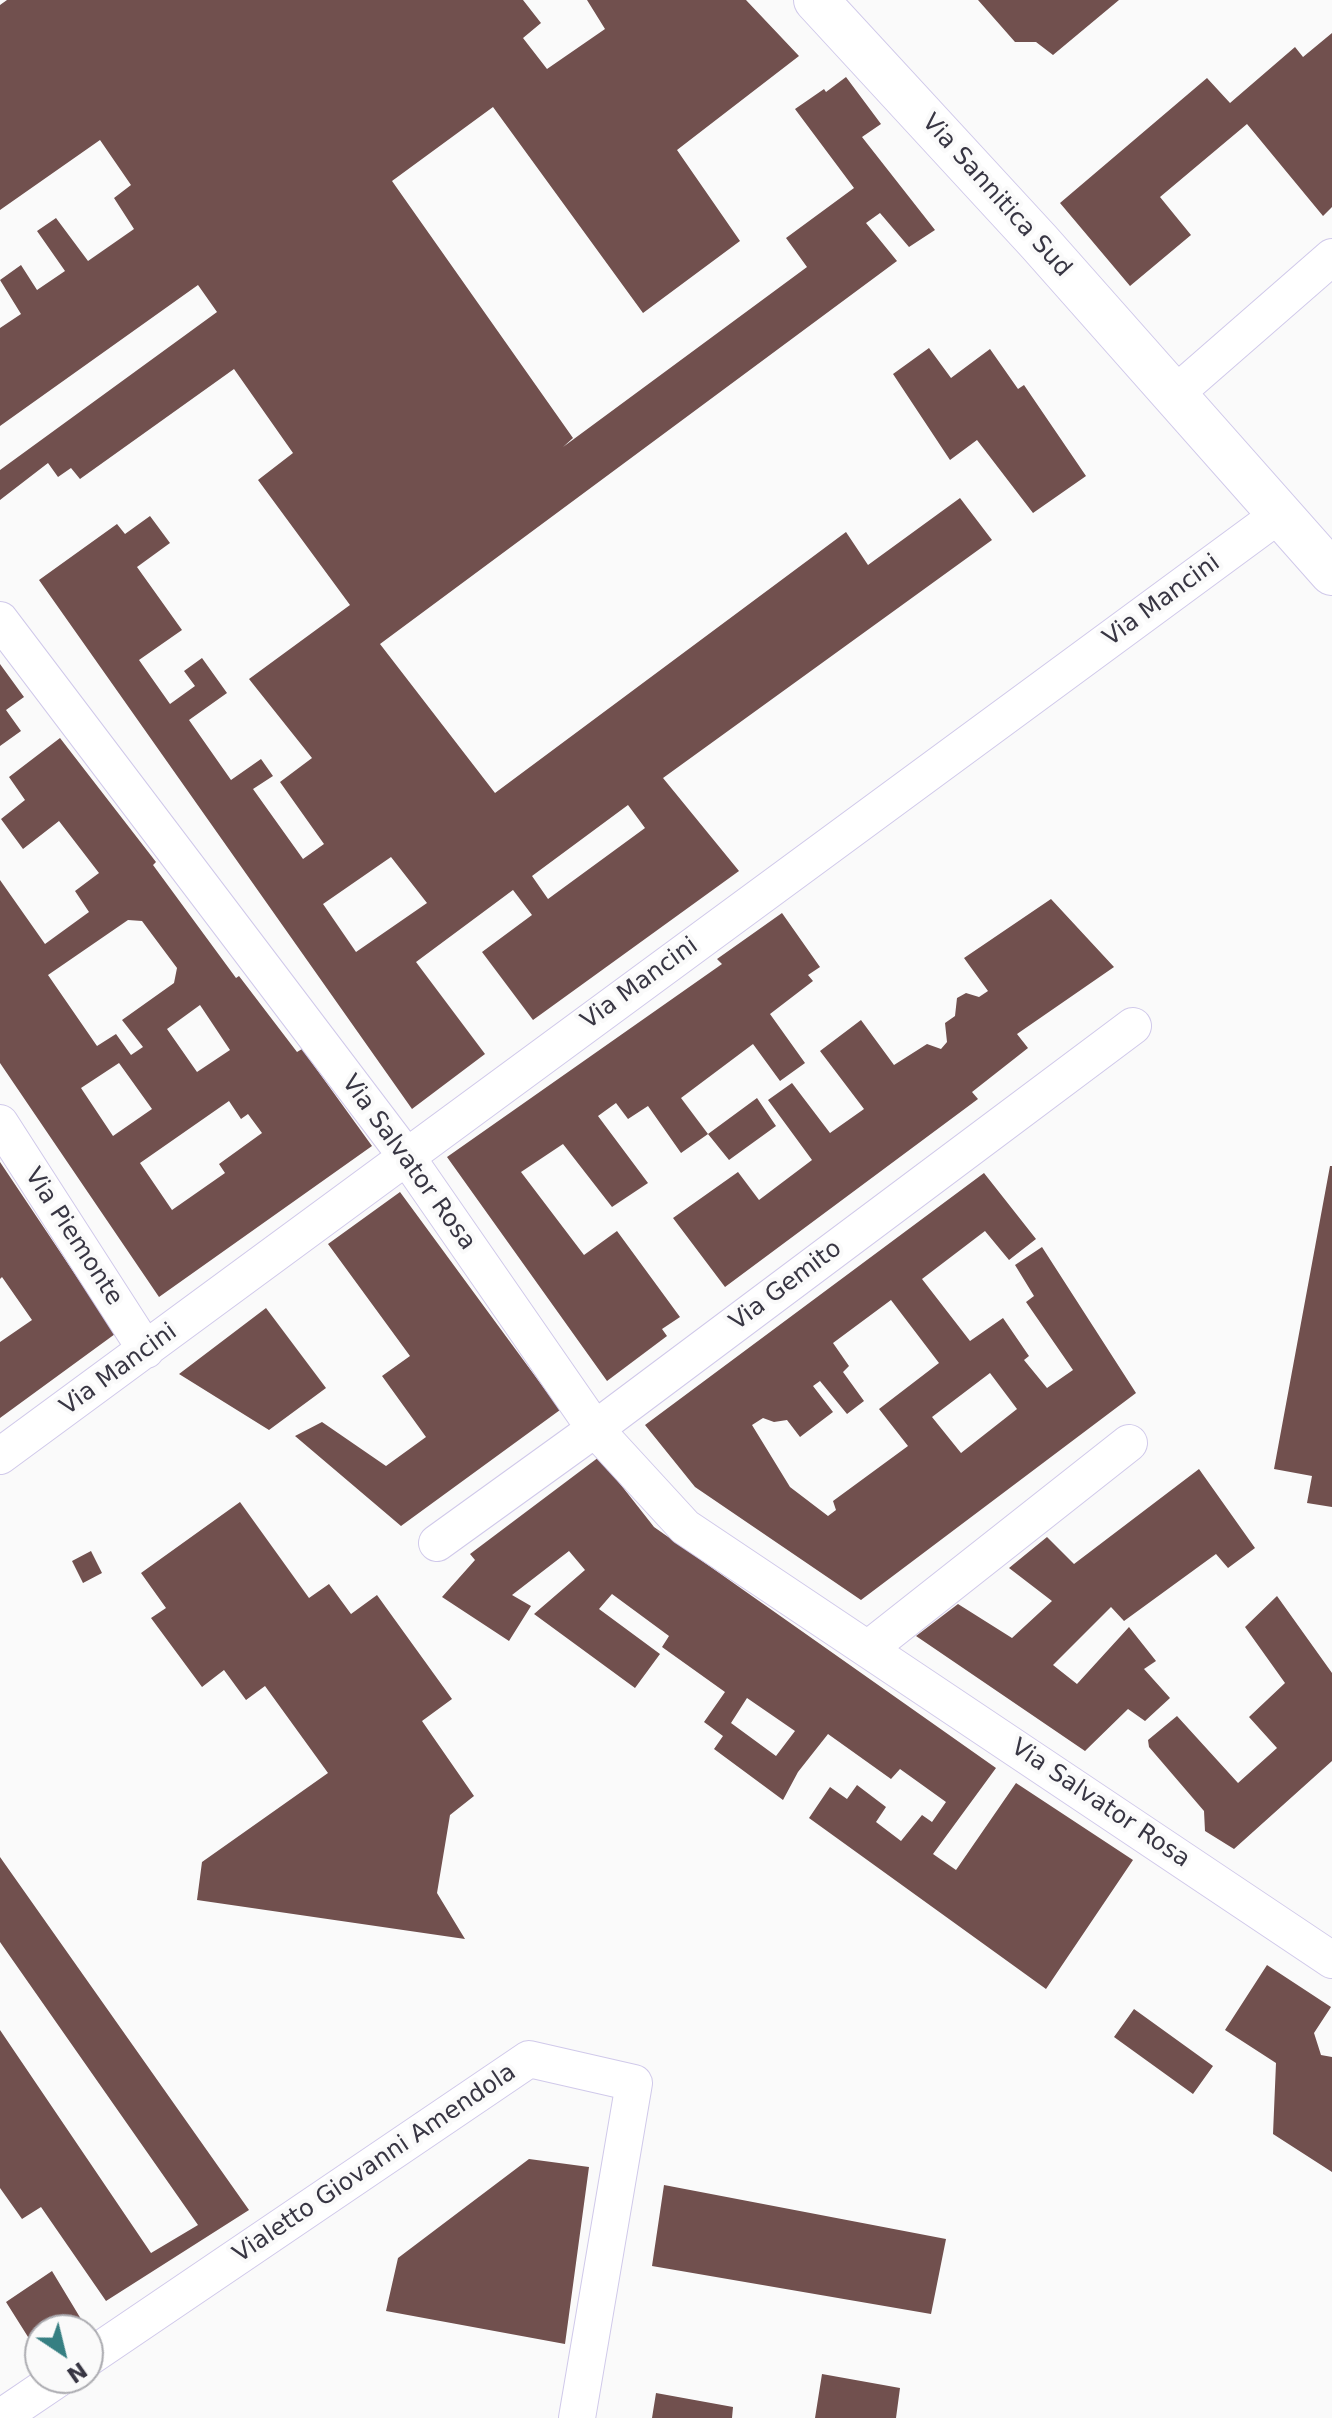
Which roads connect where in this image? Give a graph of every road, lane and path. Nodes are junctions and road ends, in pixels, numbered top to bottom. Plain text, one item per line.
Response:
1 (816, 0) edge
2 (1332, 257) edge
3 (1175, 394) junction
4 (1280, 514) junction
5 (1332, 573) edge
6 (0, 620) edge
7 (1133, 1026) dead end
8 (0, 1123) edge
9 (406, 1156) junction
10 (146, 1350) junction
11 (595, 1429) junction
12 (1129, 1443) dead end
13 (0, 1456) edge
14 (437, 1543) dead end
15 (868, 1649) junction
16 (1332, 1960) edge
17 (104, 2347) edge
18 (35, 2394) edge
19 (0, 2418) edge
20 (577, 2418) edge

1 - 3 main road, Via Sannitica Sud
2 - 3 street
3 - 4 main road, Via Sannitica Sud
4 - 5 main road, Via Sannitica Sud
4 - 9 street, Via Mancini
6 - 9 street, Via Salvator Rosa
7 - 11 street, Via Gemito
8 - 10 street, Via Piemonte
9 - 10 street, Via Mancini
9 - 11 street, Via Salvator Rosa
10 - 13 street, Via Mancini
11 - 14 street, Via Gemito
11 - 15 street, Via Salvator Rosa
12 - 15 street
15 - 16 street, Via Salvator Rosa
17 - 20 street, Vialetto Giovanni Amendola
18 - 19 street

